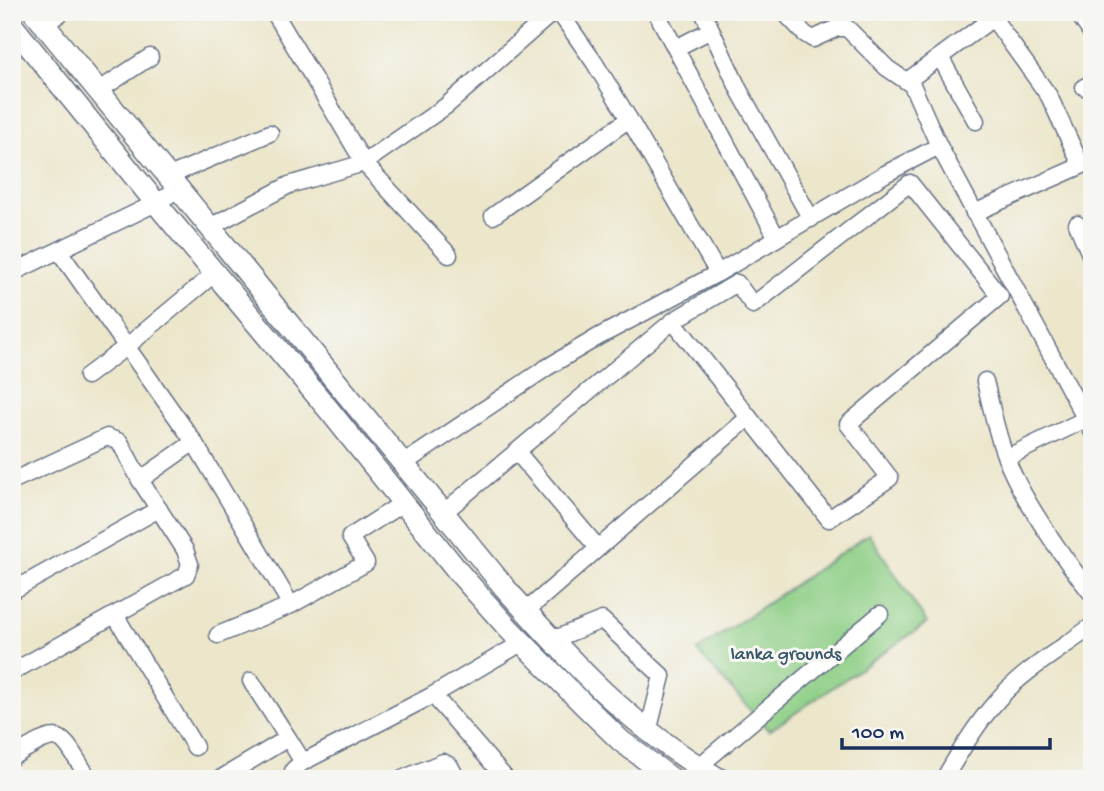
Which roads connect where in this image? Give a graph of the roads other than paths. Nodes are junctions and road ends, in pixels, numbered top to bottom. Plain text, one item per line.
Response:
1 (274, 12) edge
2 (553, 12) edge
3 (559, 12) edge
4 (656, 12) edge
5 (703, 12) edge
6 (784, 12) edge
7 (1077, 12) edge
8 (997, 15) edge
9 (47, 16) edge
10 (711, 30) junction
11 (15, 32) edge
12 (1092, 34) edge
13 (676, 48) junction
14 (150, 57) dead end
15 (940, 57) junction
16 (907, 81) junction
17 (98, 90) junction
18 (629, 119) junction
19 (976, 121) dead end
20 (270, 133) dead end
21 (939, 146) junction
22 (364, 163) junction
23 (1086, 163) edge
24 (174, 183) junction
25 (156, 203) junction
26 (974, 213) junction
27 (493, 216) dead end
28 (811, 219) junction
29 (1077, 224) dead end
30 (208, 228) junction
31 (777, 238) junction
32 (59, 251) junction
33 (449, 255) dead end
34 (1092, 259) edge
35 (12, 273) edge
36 (215, 273) junction
37 (718, 273) junction
38 (673, 321) junction
39 (126, 347) junction
40 (87, 376) dead end
41 (985, 381) dead end
42 (748, 418) junction
43 (1089, 422) edge
44 (194, 442) junction
45 (517, 452) junction
46 (1006, 458) junction
47 (403, 464) junction
48 (140, 480) junction
49 (12, 481) edge
50 (403, 502) junction
51 (159, 509) junction
52 (443, 513) junction
53 (598, 548) junction
54 (12, 591) edge
55 (1092, 594) edge
56 (291, 605) junction
57 (526, 611) junction
58 (880, 614) dead end
59 (115, 615) junction
60 (1092, 626) edge
61 (218, 635) dead end
62 (552, 640) junction
63 (523, 642) junction
64 (12, 672) edge
65 (251, 681) dead end
66 (433, 695) junction
67 (648, 732) junction
68 (288, 738) junction
69 (195, 747) dead end
70 (12, 757) edge
71 (303, 762) junction
72 (698, 766) junction
73 (89, 779) edge
74 (220, 779) edge
75 (290, 779) edge
76 (402, 779) edge
77 (457, 779) edge
78 (506, 779) edge
79 (672, 779) edge
80 (719, 779) edge
81 (944, 779) edge

1 - 22 street
2 - 22 street
3 - 18 street
4 - 13 street
5 - 10 street
6 - 16 street
7 - 12 street
8 - 15 street
8 - 23 street
9 - 17 main road
10 - 13 street
10 - 28 street
11 - 25 main road
13 - 31 street
14 - 17 street
15 - 16 street
15 - 19 street
16 - 21 street
17 - 24 main road
18 - 27 street
18 - 37 street
20 - 24 street
21 - 26 street
21 - 28 street
22 - 30 street
22 - 33 street
23 - 26 street
24 - 25 street
24 - 30 main road
25 - 32 street
25 - 36 main road
26 - 43 street
28 - 31 street
29 - 34 street
30 - 47 main road
31 - 37 street
32 - 35 street
32 - 39 street
36 - 39 street
36 - 50 main road
37 - 47 street
38 - 42 street
38 - 42 street
38 - 45 street
39 - 40 street
39 - 44 street
41 - 46 street
42 - 53 street
43 - 46 street
44 - 48 street
44 - 56 street
45 - 52 street
45 - 53 street
46 - 55 street
47 - 52 main road
48 - 49 street
48 - 51 street
50 - 56 street
50 - 63 main road
51 - 54 street
51 - 59 street
52 - 57 main road
53 - 57 street
56 - 61 street
57 - 62 main road
58 - 72 street
59 - 64 street
59 - 69 street
60 - 81 street
62 - 67 main road
62 - 67 street
63 - 66 street
63 - 79 main road
65 - 68 street
66 - 71 street
66 - 78 street
67 - 72 main road
68 - 71 street
68 - 74 street
70 - 73 street
71 - 75 street
72 - 80 main road
76 - 77 street

